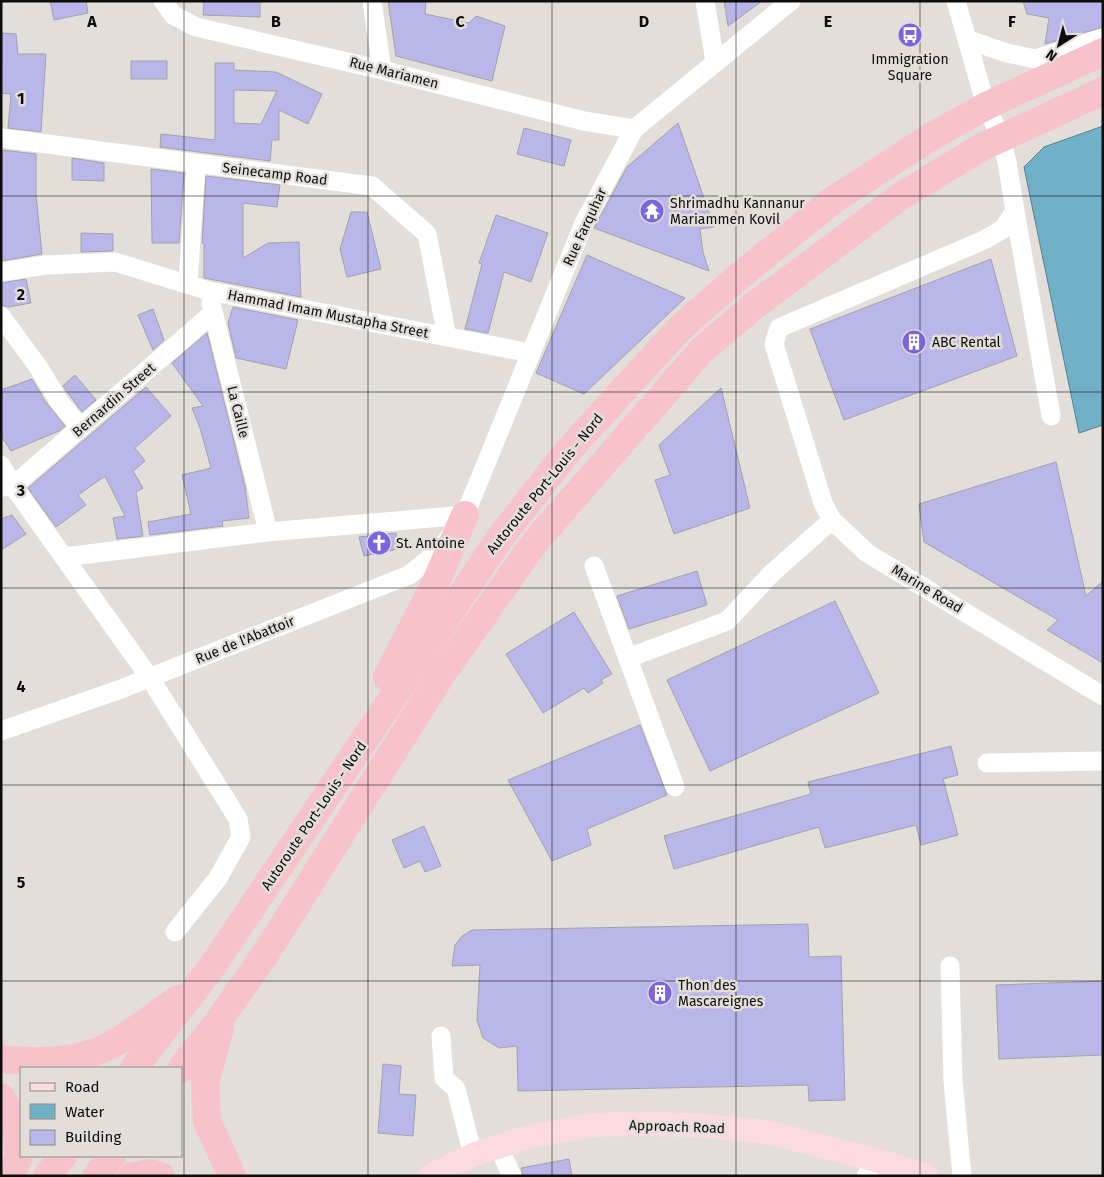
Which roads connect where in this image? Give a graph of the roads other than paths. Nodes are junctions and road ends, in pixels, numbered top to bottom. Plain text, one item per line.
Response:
1 (163, 1) edge
2 (372, 1) edge
3 (705, 1) edge
4 (791, 1) edge
5 (956, 1) edge
6 (1103, 38) edge
7 (969, 40) junction
8 (1103, 52) edge
9 (715, 62) junction
10 (382, 70) junction
11 (1103, 91) edge
12 (986, 106) junction
13 (634, 129) junction
14 (1, 138) edge
15 (1001, 138) junction
16 (196, 164) junction
17 (1015, 211) junction
18 (1, 272) edge
19 (188, 283) junction
20 (209, 292) junction
21 (214, 313) junction
22 (1, 316) edge
23 (447, 337) junction
24 (531, 353) junction
25 (1052, 416) dead end
26 (81, 428) junction
27 (1, 465) edge
28 (7, 486) edge
29 (465, 515) junction
30 (832, 520) junction
31 (268, 532) junction
32 (64, 557) junction
33 (594, 566) dead end
34 (628, 658) junction
35 (150, 678) junction
36 (1103, 696) edge
37 (1, 731) edge
38 (1103, 761) edge
39 (987, 763) dead end
40 (676, 787) dead end
41 (318, 812) junction
42 (175, 932) dead end
43 (950, 966) dead end
44 (200, 984) junction
45 (223, 1014) junction
46 (441, 1036) dead end
47 (1, 1059) edge
48 (135, 1067) edge
49 (182, 1068) edge
50 (1, 1097) edge
51 (499, 1148) junction
52 (473, 1155) junction
53 (62, 1157) edge
54 (111, 1157) edge
55 (871, 1168) edge
56 (234, 1174) edge
57 (10, 1176) edge
58 (47, 1176) edge
59 (96, 1176) edge
60 (132, 1176) edge
61 (161, 1176) edge
62 (430, 1176) edge
63 (512, 1176) edge
64 (926, 1176) edge
65 (962, 1176) edge

1 - 10 street, Rue Mariamen
2 - 10 street
3 - 9 street
4 - 9 street, Rue Farquhar
5 - 7 street
6 - 7 street
7 - 12 street
8 - 12 highway, Autoroute Port-Louis - Nord
9 - 13 street, Rue Farquhar
10 - 13 street, Rue Mariamen
11 - 15 highway, Autoroute Port-Louis - Nord
12 - 15 street
12 - 41 highway, Autoroute Port-Louis - Nord
13 - 24 street, Rue Farquhar
14 - 16 street, Seinecamp Road
15 - 17 street
15 - 45 highway, Autoroute Port-Louis - Nord
16 - 19 street
16 - 23 street, Seinecamp Road
17 - 25 street
17 - 30 street, Marine Road
18 - 19 street, Hammad Imam Mustapha Street
19 - 20 street, Hammad Imam Mustapha Street
20 - 21 street, La Caille
20 - 23 street, Hammad Imam Mustapha Street
21 - 26 street, Bernardin Street
21 - 31 street, La Caille
22 - 26 street
23 - 24 street, Hammad Imam Mustapha Street
24 - 29 street, Rue Farquhar
26 - 28 street, Bernardin Street
27 - 28 street
28 - 32 street
29 - 31 street
29 - 35 street, Rue de l'Abattoir
29 - 41 highway
30 - 34 street
30 - 36 street, Marine Road
31 - 32 street
32 - 35 street
33 - 34 street
34 - 40 street
35 - 37 street, Rue de l'Abattoir
35 - 42 street
38 - 39 street
41 - 44 highway, Autoroute Port-Louis - Nord
43 - 65 street
44 - 47 highway
44 - 48 highway, Autoroute Port-Louis - Nord
45 - 49 highway, Autoroute Port-Louis - Nord
45 - 56 highway
46 - 52 street
50 - 57 highway
51 - 52 main road, Approach Road
51 - 55 main road, Approach Road
51 - 63 street
52 - 62 main road, Approach Road
53 - 58 highway
54 - 59 highway
55 - 64 main road, Approach Road
60 - 61 highway

